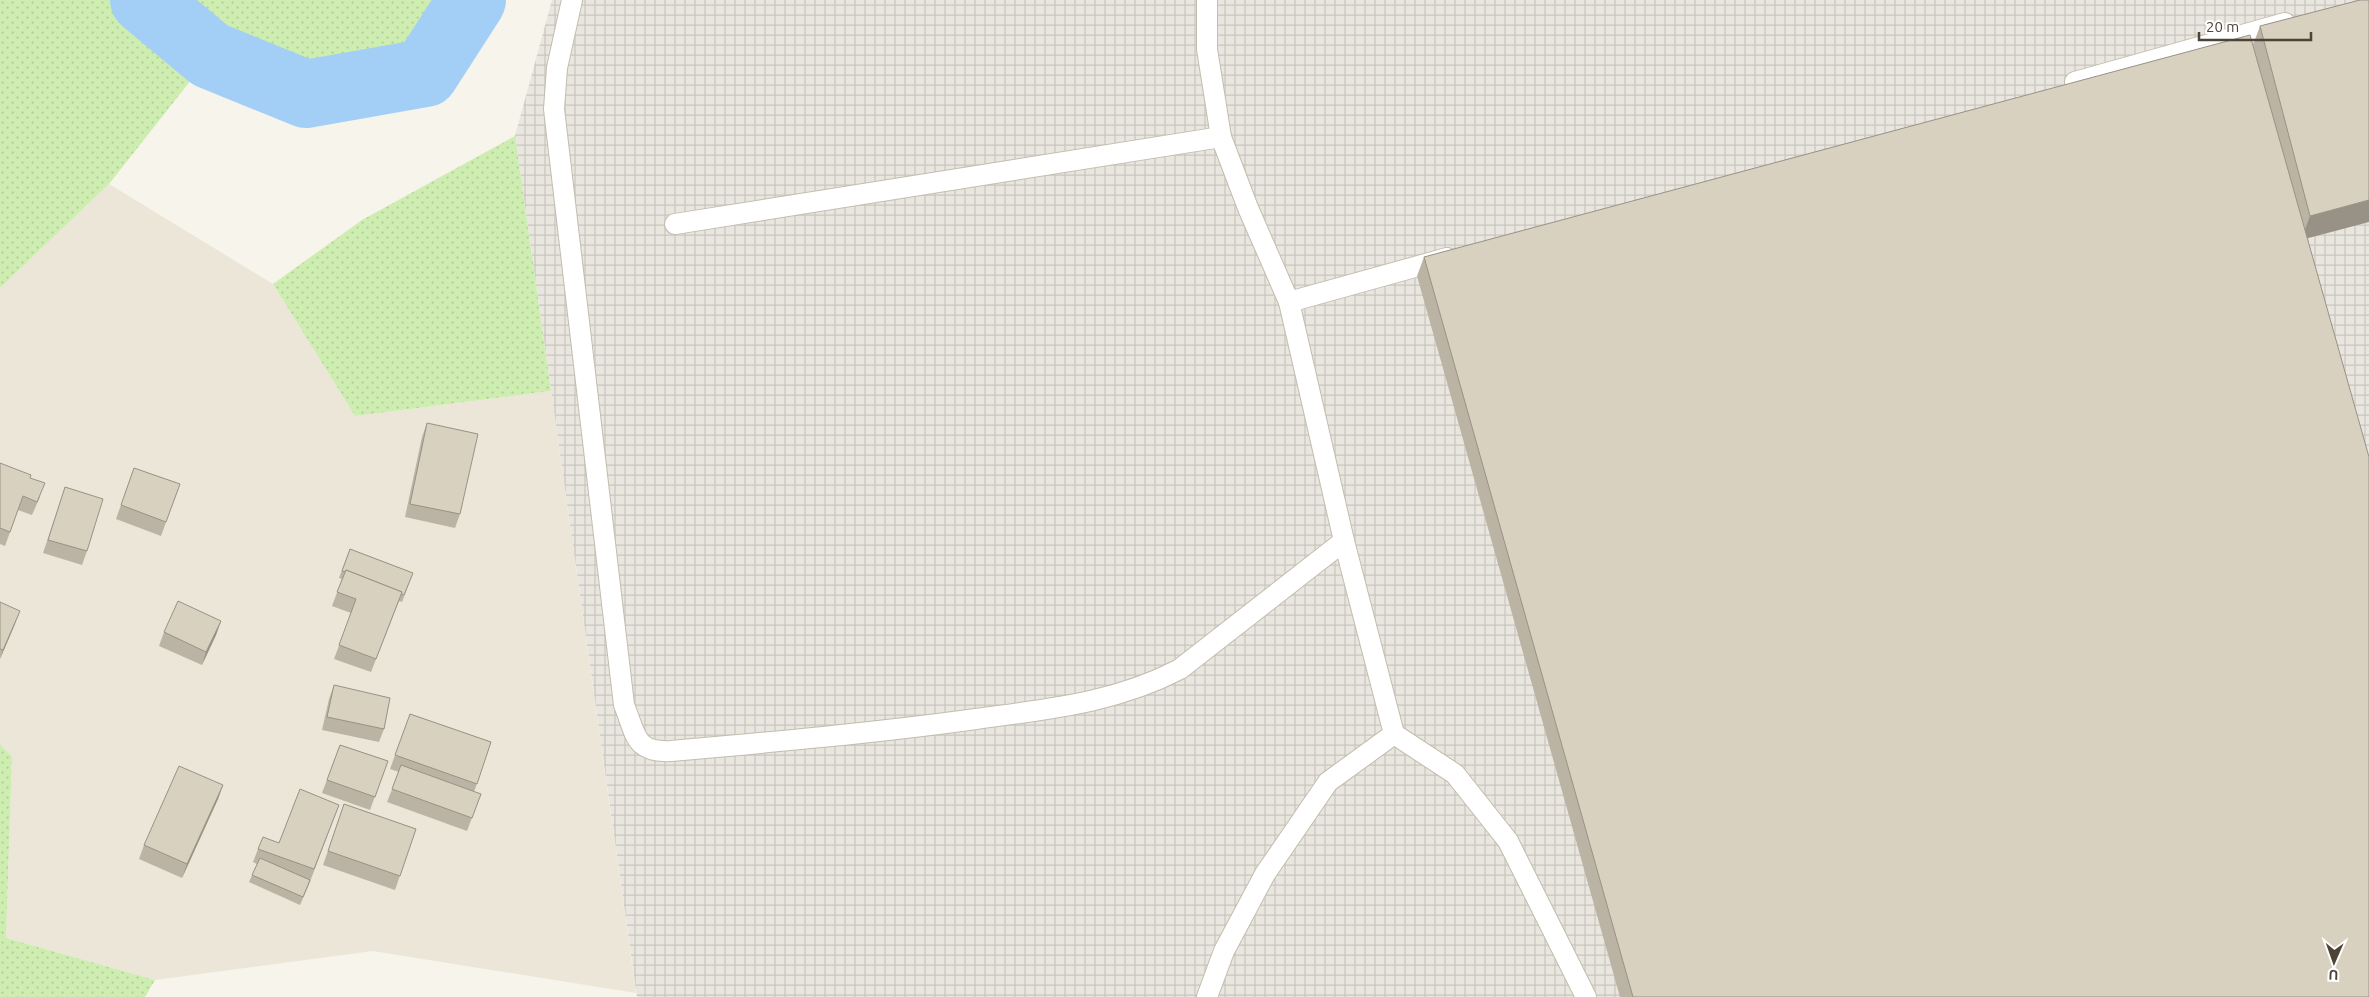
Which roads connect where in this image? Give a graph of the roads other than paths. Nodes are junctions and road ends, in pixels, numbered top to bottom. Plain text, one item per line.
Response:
1 (572, 0) edge
2 (1206, 0) edge
3 (2302, 19) edge
4 (2053, 88) edge
5 (1221, 137) junction
6 (675, 224) dead end
7 (1461, 254) edge
8 (1289, 302) junction
9 (1344, 541) junction
10 (1394, 734) junction
11 (1208, 997) edge
12 (1586, 997) edge

1 - 9 lane
2 - 5 lane
3 - 4 lane
5 - 6 lane
5 - 8 lane
7 - 8 lane
8 - 9 lane
9 - 10 lane
10 - 11 lane
10 - 12 lane

